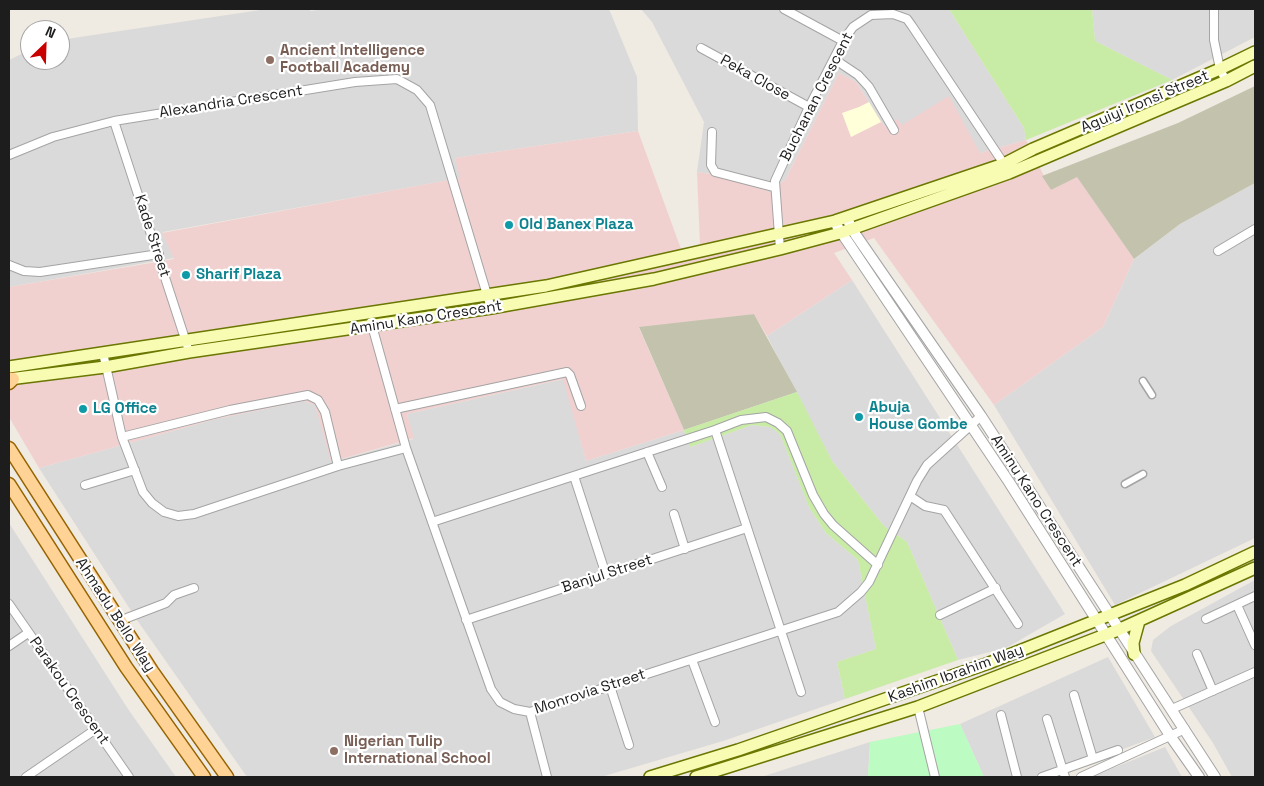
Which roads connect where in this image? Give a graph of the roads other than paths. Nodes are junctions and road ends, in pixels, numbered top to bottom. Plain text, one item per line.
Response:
1 (784, 9) edge
2 (1205, 9) edge
3 (1214, 11) edge
4 (843, 40) junction
5 (701, 48) dead end
6 (1255, 52) edge
7 (834, 59) junction
8 (1255, 66) edge
9 (1220, 69) junction
10 (1226, 81) junction
11 (809, 107) junction
12 (114, 121) junction
13 (894, 130) dead end
14 (712, 132) dead end
15 (1033, 149) joint
16 (9, 155) edge
17 (1038, 162) joint
18 (1007, 168) junction
19 (774, 188) junction
20 (844, 222) junction
21 (1255, 229) edge
22 (840, 233) junction
23 (778, 234) junction
24 (780, 249) junction
25 (1218, 251) dead end
26 (159, 254) junction
27 (9, 264) edge
28 (488, 294) junction
29 (491, 308) junction
30 (370, 312) junction
31 (372, 326) junction
32 (187, 346) junction
33 (103, 353) junction
34 (105, 367) junction
35 (10, 377) edge
36 (1143, 381) dead end
37 (1152, 394) dead end
38 (581, 406) dead end
39 (395, 408) junction
40 (981, 416) junction
41 (970, 424) junction
42 (715, 430) junction
43 (122, 436) junction
44 (9, 448) edge
45 (406, 448) junction
46 (647, 452) junction
47 (338, 466) junction
48 (134, 470) junction
49 (1142, 474) dead end
50 (574, 476) junction
51 (9, 484) edge
52 (1125, 484) dead end
53 (85, 485) dead end
54 (662, 487) dead end
55 (910, 496) junction
56 (674, 514) dead end
57 (432, 522) junction
58 (747, 528) junction
59 (685, 549) junction
60 (1255, 552) edge
61 (878, 564) junction
62 (1255, 568) edge
63 (606, 575) junction
64 (194, 588) dead end
65 (996, 588) junction
66 (1255, 596) edge
67 (9, 604) edge
68 (1237, 605) junction
69 (1111, 614) junction
70 (940, 615) dead end
71 (1206, 619) dead end
72 (466, 620) junction
73 (1098, 620) junction
74 (119, 621) junction
75 (1139, 621) junction
76 (1018, 624) dead end
77 (1118, 630) junction
78 (781, 631) junction
79 (28, 633) junction
80 (1107, 634) junction
81 (1094, 639) junction
82 (1113, 644) junction
83 (1255, 645) edge
84 (9, 646) edge
85 (1134, 654) junction
86 (1197, 654) dead end
87 (692, 660) junction
88 (1255, 672) edge
89 (610, 686) junction
90 (1213, 691) junction
91 (801, 692) dead end
92 (1074, 696) dead end
93 (918, 707) junction
94 (1172, 709) junction
95 (530, 712) junction
96 (1000, 716) dead end
97 (1047, 719) dead end
98 (715, 722) dead end
99 (96, 729) junction
100 (1184, 729) junction
101 (1171, 737) junction
102 (629, 745) dead end
103 (1118, 750) dead end
104 (1093, 759) junction
105 (1064, 774) edge
106 (26, 777) edge
107 (130, 777) edge
108 (204, 777) edge
109 (227, 777) edge
110 (547, 777) edge
111 (650, 777) edge
112 (696, 777) edge
113 (935, 777) edge
114 (1017, 777) edge
115 (1042, 777) edge
116 (1081, 777) edge
117 (1199, 777) edge
118 (1215, 777) edge

1 - 4 street
2 - 3 street
3 - 9 street
4 - 7 street, Buchanan Crescent
4 - 18 street, Buchanan Crescent
5 - 11 street, Peka Close
6 - 9 main road, Aguiyi Ironsi Street
7 - 11 street, Buchanan Crescent
7 - 13 street
8 - 10 main road, Aguiyi Ironsi Street
9 - 10 street
9 - 15 main road, Aguiyi Ironsi Street
10 - 17 main road, Aguiyi Ironsi Street
11 - 19 street, Buchanan Crescent
12 - 16 street, Alexandria Crescent
12 - 26 street, Kade Street
12 - 28 street, Alexandria Crescent
14 - 19 street
15 - 18 main road, Aminu Kano Crescent
17 - 18 main road, Aminu Kano Crescent
18 - 20 main road, Aminu Kano Crescent
19 - 23 street, Buchanan Crescent
20 - 22 main road, Aminu Kano Crescent
20 - 23 main road, Aminu Kano Crescent
20 - 40 street, Aminu Kano Crescent
21 - 25 street
22 - 24 main road, Aminu Kano Crescent
22 - 41 street, Aminu Kano Crescent
23 - 24 street, Buchanan Crescent
23 - 28 main road, Aminu Kano Crescent
24 - 29 main road, Aminu Kano Crescent
26 - 27 street
26 - 32 street, Kade Street
28 - 29 street, Alexandria Crescent
28 - 30 main road, Aminu Kano Crescent
29 - 31 main road, Aminu Kano Crescent
30 - 31 street, Monrovia Street
30 - 32 main road, Aminu Kano Crescent
31 - 32 main road, Aminu Kano Crescent
31 - 39 street, Monrovia Street
32 - 33 main road, Aminu Kano Crescent
32 - 34 main road, Aminu Kano Crescent
33 - 34 street
33 - 35 main road, Aminu Kano Crescent
34 - 35 main road, Aminu Kano Crescent
34 - 43 street
36 - 37 street
38 - 39 street
39 - 45 street, Monrovia Street
40 - 41 street, Monrovia Street
40 - 69 street, Aminu Kano Crescent
41 - 55 street, Monrovia Street
41 - 73 street, Aminu Kano Crescent
42 - 46 street
42 - 58 street
42 - 61 street
43 - 47 street
43 - 48 street
44 - 74 main road, Ahmadu Bello Way
45 - 47 street
45 - 57 street, Monrovia Street
46 - 50 street
46 - 54 street
47 - 48 street
48 - 53 street
49 - 52 street
50 - 57 street
50 - 63 street
51 - 108 main road, Ahmadu Bello Way
55 - 61 street, Monrovia Street
55 - 65 street
56 - 59 street
57 - 72 street, Monrovia Street
58 - 59 street, Banjul Street
58 - 78 street
59 - 63 street, Banjul Street
60 - 69 main road, Kashim Ibrahim Way
61 - 78 street, Monrovia Street
62 - 75 main road, Kashim Ibrahim Way
63 - 72 street, Banjul Street
64 - 74 street
65 - 70 street
65 - 76 street
66 - 68 street
67 - 79 street, Parakou Crescent
68 - 71 street
68 - 83 street
69 - 73 main road, Kashim Ibrahim Way
69 - 77 street, Aminu Kano Crescent
72 - 95 street, Monrovia Street
73 - 80 street, Aminu Kano Crescent
73 - 111 main road, Kashim Ibrahim Way
74 - 109 main road, Ahmadu Bello Way
75 - 77 main road, Kashim Ibrahim Way
75 - 85 main road
77 - 80 main road, Kashim Ibrahim Way
77 - 85 street, Aminu Kano Crescent
78 - 87 street, Monrovia Street
78 - 91 street
79 - 84 street
79 - 99 street, Parakou Crescent
80 - 81 main road, Kashim Ibrahim Way
80 - 82 street, Aminu Kano Crescent
81 - 82 street
81 - 93 main road, Kashim Ibrahim Way
82 - 101 street, Aminu Kano Crescent
85 - 94 street, Aminu Kano Crescent
86 - 90 street
87 - 89 street, Monrovia Street
87 - 98 street
88 - 90 street
89 - 95 street, Monrovia Street
89 - 102 street
90 - 94 street
92 - 104 street
93 - 112 main road, Kashim Ibrahim Way
93 - 113 street
94 - 100 street, Aminu Kano Crescent
95 - 110 street
96 - 114 street
97 - 105 street
99 - 106 street
99 - 107 street, Parakou Crescent
100 - 101 street
100 - 118 street, Aminu Kano Crescent
101 - 116 street
101 - 117 street, Aminu Kano Crescent
103 - 104 street
104 - 105 street
105 - 115 street

